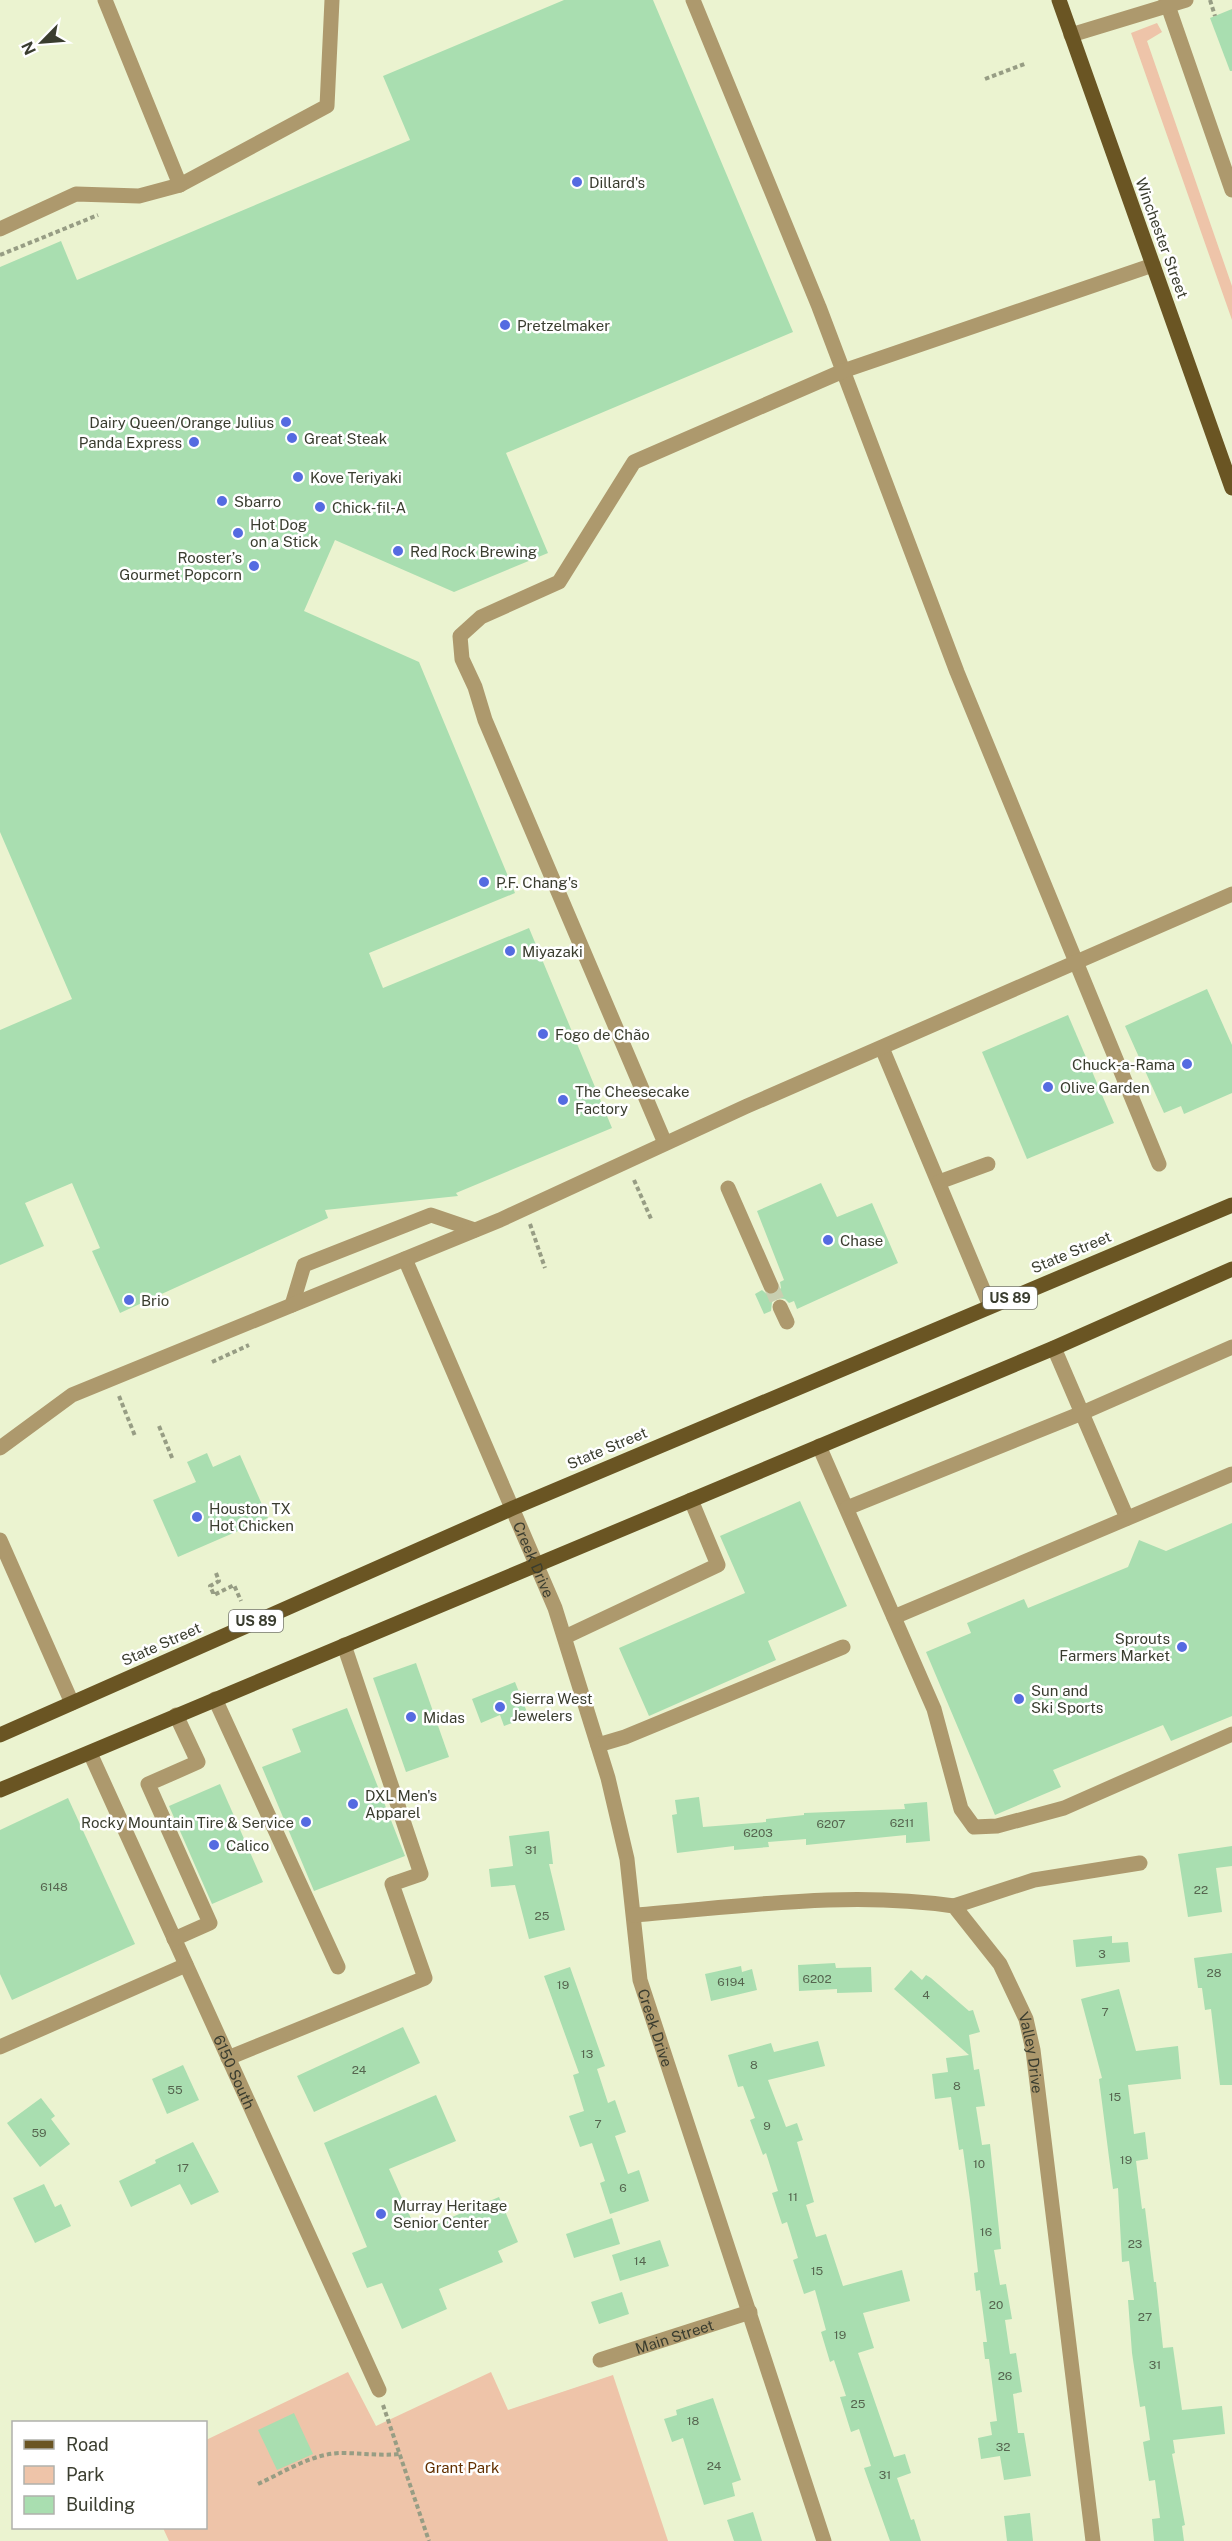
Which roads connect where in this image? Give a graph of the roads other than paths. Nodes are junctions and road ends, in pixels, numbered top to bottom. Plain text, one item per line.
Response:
1 (105, 0) edge
2 (332, 0) edge
3 (693, 0) edge
4 (1059, 0) edge
5 (1185, 0) edge
6 (1167, 2) edge
7 (1071, 36) junction
8 (180, 185) junction
9 (1232, 190) edge
10 (0, 228) edge
11 (1153, 266) junction
12 (843, 370) junction
13 (1232, 488) edge
14 (1232, 894) edge
15 (1078, 963) junction
16 (882, 1048) junction
17 (665, 1143) junction
18 (988, 1164) dead end
19 (1159, 1164) dead end
20 (939, 1182) junction
21 (728, 1188) dead end
22 (1232, 1205) edge
23 (475, 1230) junction
24 (405, 1259) junction
25 (1232, 1269) edge
26 (771, 1286) tunnel mouth
27 (292, 1305) junction
28 (990, 1306) junction
29 (780, 1307) tunnel mouth
30 (787, 1322) dead end
31 (1232, 1347) edge
32 (1054, 1348) junction
33 (1082, 1413) junction
34 (819, 1446) junction
35 (0, 1448) edge
36 (1232, 1474) edge
37 (691, 1500) junction
38 (513, 1508) junction
39 (847, 1508) junction
40 (1127, 1518) junction
41 (0, 1540) edge
42 (538, 1564) junction
43 (894, 1617) junction
44 (565, 1637) junction
45 (344, 1646) junction
46 (843, 1647) dead end
47 (215, 1699) junction
48 (72, 1703) junction
49 (176, 1715) junction
50 (1232, 1734) edge
51 (0, 1735) edge
52 (598, 1745) junction
53 (90, 1753) junction
54 (0, 1791) edge
55 (1140, 1863) dead end
56 (954, 1906) junction
57 (634, 1915) junction
58 (174, 1939) junction
59 (186, 1965) junction
60 (338, 1967) dead end
61 (0, 2047) edge
62 (228, 2058) junction
63 (750, 2312) junction
64 (600, 2360) dead end
65 (379, 2390) dead end
66 (824, 2541) edge
67 (1094, 2541) edge

1 - 8 street
2 - 8 street
3 - 12 street
4 - 7 main road, Winchester Street
5 - 6 street
6 - 7 street
6 - 9 street
7 - 11 main road, Winchester Street
8 - 10 street
11 - 12 street
11 - 13 main road, Winchester Street
12 - 15 street
12 - 17 street
14 - 15 street
15 - 16 street
15 - 19 street
16 - 17 street
16 - 20 street
17 - 23 street
18 - 20 street
20 - 28 street
21 - 26 street
22 - 28 main road, State Street / US 89
23 - 24 street
23 - 27 street
24 - 27 street
24 - 38 street, Creek Drive
25 - 32 main road
27 - 35 street
28 - 38 main road, State Street / US 89
29 - 30 street
31 - 33 street
32 - 33 street
32 - 34 main road
33 - 39 street
33 - 40 street
34 - 37 main road
34 - 39 street
36 - 40 street
37 - 42 main road
37 - 44 street
38 - 42 street, Creek Drive
38 - 48 main road, State Street / US 89
39 - 43 street
40 - 43 street
41 - 48 street
42 - 44 street, Creek Drive
42 - 45 main road
43 - 50 street
44 - 52 street, Creek Drive
45 - 47 main road
45 - 62 street
46 - 52 street
47 - 49 main road
47 - 60 street
48 - 51 main road, State Street / US 89
49 - 53 main road
49 - 58 street
52 - 57 street, Creek Drive
53 - 54 main road
53 - 58 street, 6150 South
55 - 56 street
56 - 57 street
56 - 67 street, Valley Drive
57 - 63 street, Creek Drive
58 - 59 street, 6150 South
59 - 61 street
59 - 62 street, 6150 South
62 - 65 street, 6150 South
63 - 64 street, Main Street
63 - 66 street, Creek Drive

